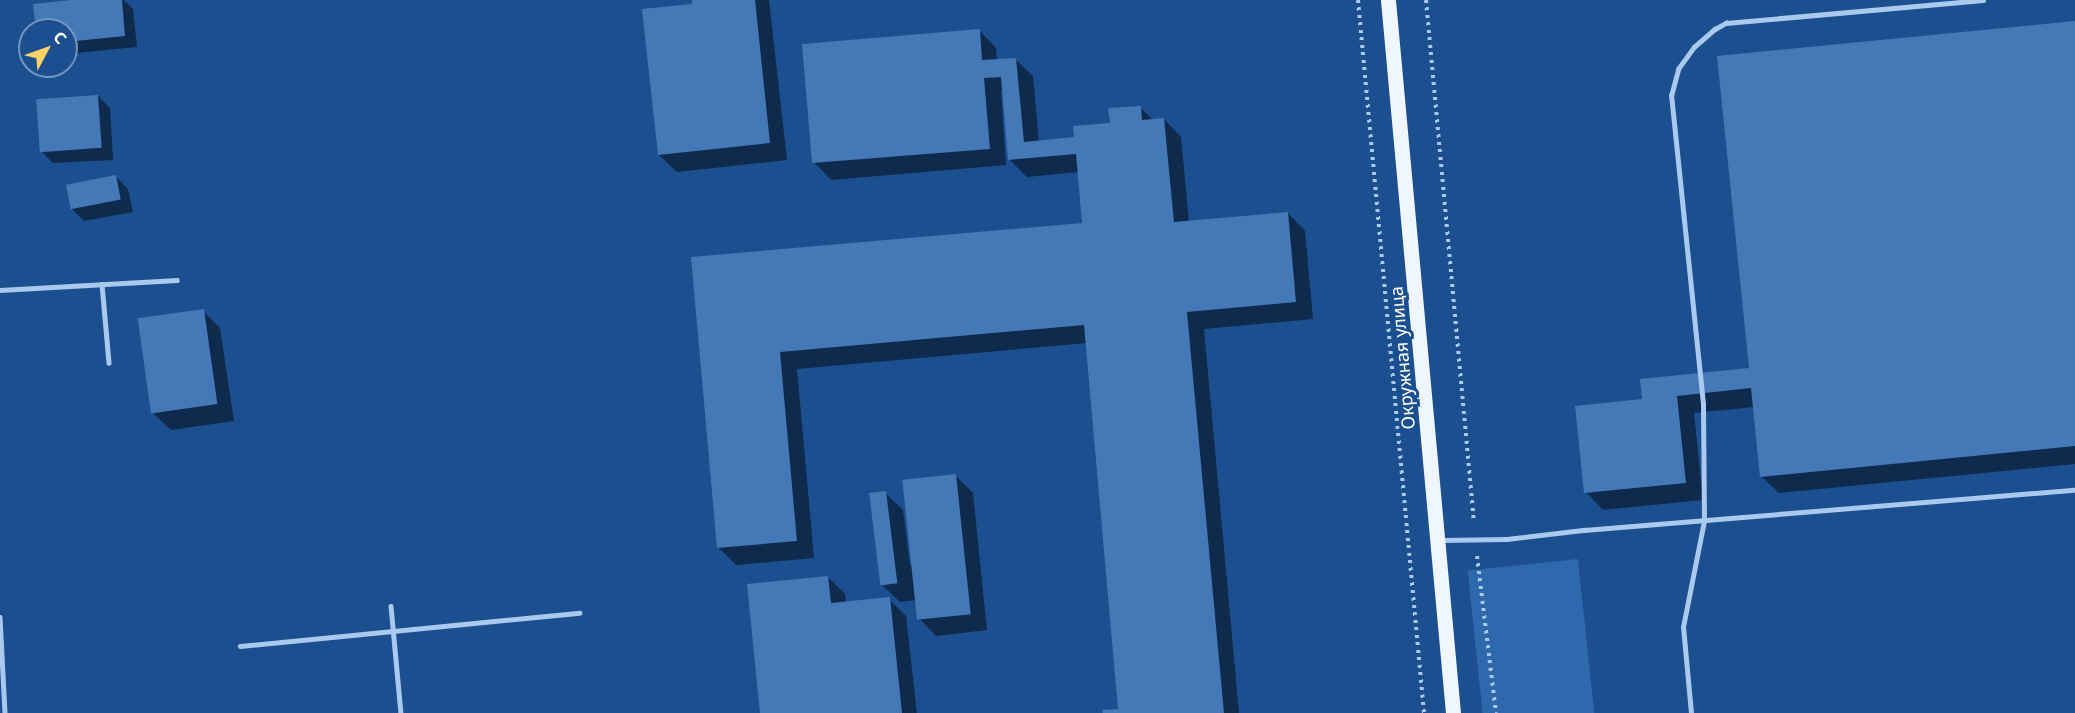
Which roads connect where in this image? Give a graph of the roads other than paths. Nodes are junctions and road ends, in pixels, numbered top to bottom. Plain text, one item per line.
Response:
1 (1388, 0) edge
2 (1983, 0) edge
3 (177, 280) dead end
4 (102, 284) junction
5 (0, 290) edge
6 (109, 363) dead end
7 (2075, 490) edge
8 (1704, 521) junction
9 (1439, 540) junction
10 (391, 606) dead end
11 (579, 613) dead end
12 (0, 617) edge
13 (393, 629) junction
14 (240, 646) dead end
15 (5, 713) edge
16 (401, 713) edge
17 (1453, 713) edge
18 (1691, 713) edge

1 - 9 main road, Окружная улица
2 - 8 lane
3 - 4 lane
4 - 5 lane
4 - 6 lane
7 - 8 lane
8 - 9 lane
8 - 18 lane
9 - 17 main road, Окружная улица
10 - 13 lane
11 - 13 lane
12 - 15 lane
13 - 14 lane
13 - 16 lane

